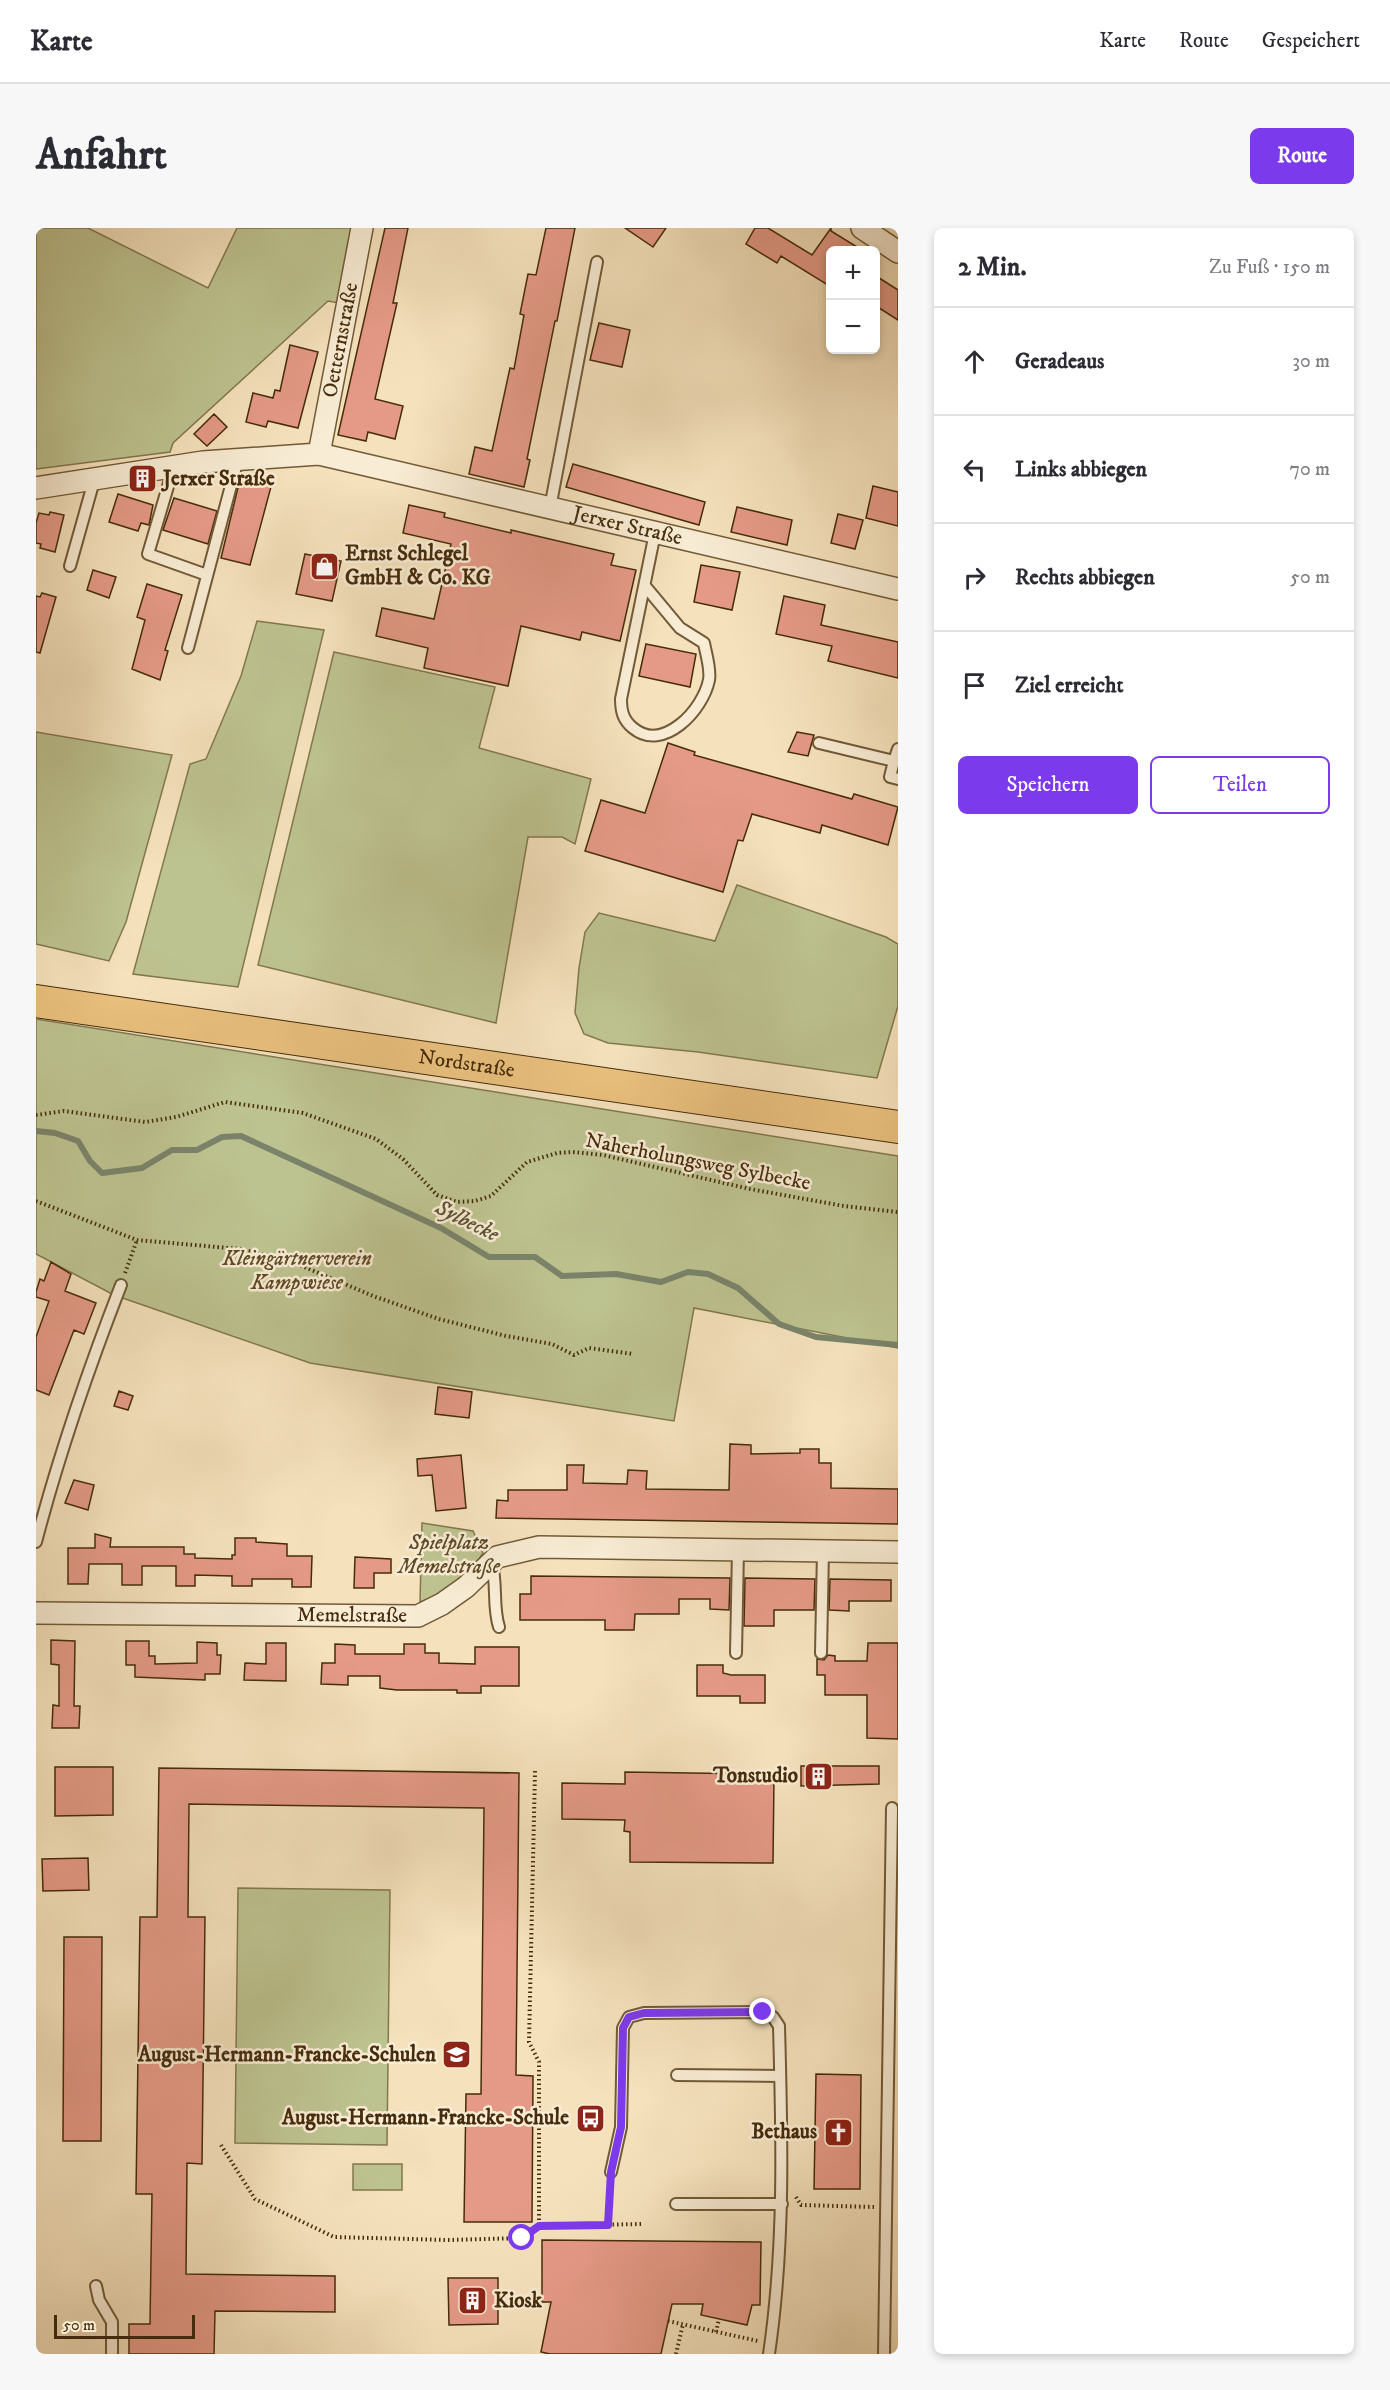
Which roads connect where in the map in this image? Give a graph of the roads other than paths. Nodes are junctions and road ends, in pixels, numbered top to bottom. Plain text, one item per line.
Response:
1 (362, 228) edge
2 (862, 228) edge
3 (898, 252) edge
4 (597, 262) dead end
5 (319, 454) junction
6 (238, 459) junction
7 (174, 466) junction
8 (96, 477) junction
9 (36, 488) edge
10 (550, 508) junction
11 (654, 533) junction
12 (70, 566) dead end
13 (207, 575) junction
14 (645, 586) junction
15 (898, 589) edge
16 (188, 648) dead end
17 (819, 743) dead end
18 (898, 749) edge
19 (894, 761) junction
20 (898, 779) edge
21 (36, 1001) edge
22 (898, 1127) edge
23 (121, 1285) road end
24 (36, 1542) edge
25 (738, 1550) junction
26 (824, 1551) junction
27 (898, 1552) edge
28 (491, 1561) junction
29 (36, 1613) edge
30 (499, 1627) dead end
31 (736, 1653) dead end
32 (821, 1653) dead end
33 (892, 1808) dead end
34 (894, 1931) edge
35 (677, 2075) dead end
36 (780, 2076) junction
37 (611, 2172) road end
38 (782, 2200) junction
39 (676, 2204) dead end
40 (96, 2286) dead end
41 (770, 2349) edge
42 (112, 2354) edge
43 (884, 2354) edge

1 - 5 street, Oetternstraße
2 - 3 street
4 - 10 lane
5 - 6 street, Jerxer Straße
5 - 10 street, Jerxer Straße
6 - 7 street, Jerxer Straße
6 - 13 lane
7 - 8 street, Jerxer Straße
7 - 13 lane
8 - 9 street, Jerxer Straße
8 - 12 lane
10 - 11 street, Jerxer Straße
11 - 14 lane
11 - 15 street, Jerxer Straße
13 - 16 lane
14 - 14 lane
17 - 19 lane
18 - 19 lane
19 - 20 lane
21 - 22 main road, Nordstraße
23 - 24 lane
25 - 26 street, Memelstraße
25 - 28 street, Memelstraße
25 - 31 lane
26 - 27 street, Memelstraße
26 - 32 lane
28 - 29 street, Memelstraße
28 - 30 lane
33 - 34 lane
34 - 43 lane
35 - 36 lane
36 - 37 lane
36 - 38 lane
38 - 39 lane
38 - 41 lane
40 - 42 lane

